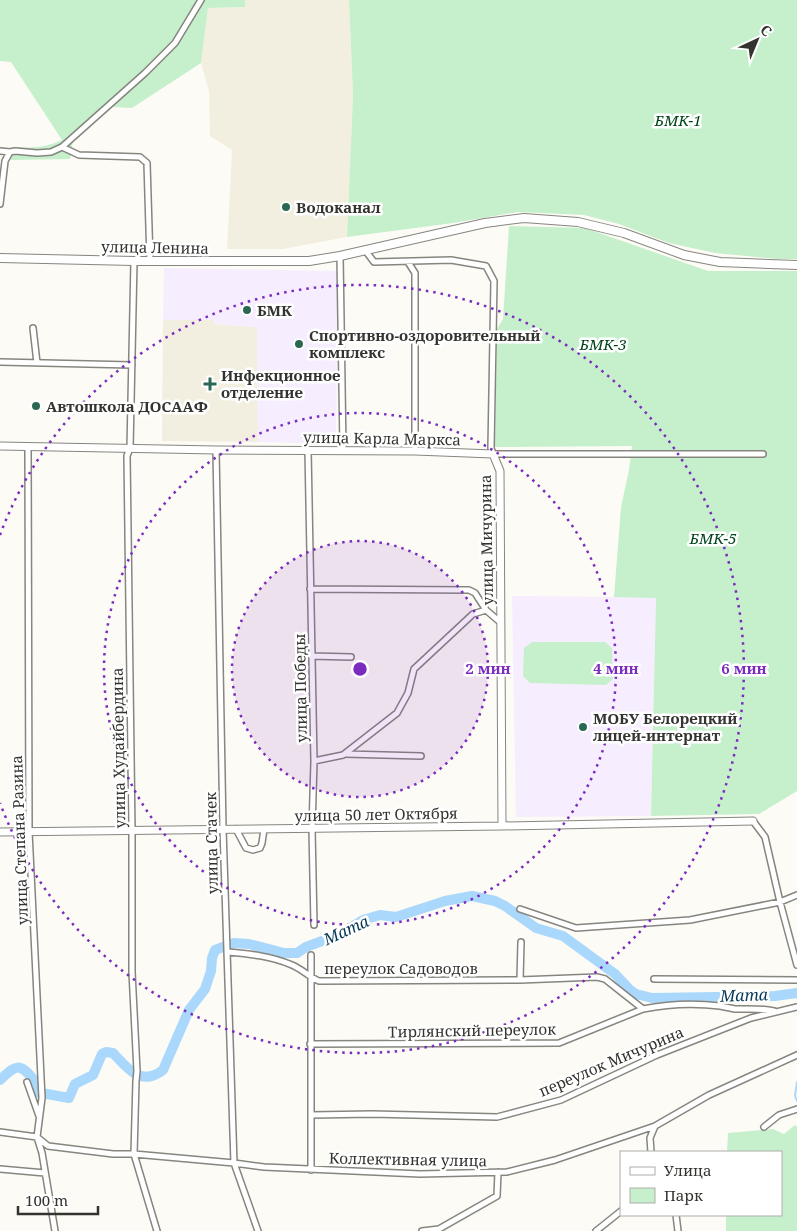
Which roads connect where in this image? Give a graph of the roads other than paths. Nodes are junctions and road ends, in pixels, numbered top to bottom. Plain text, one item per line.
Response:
1 (201, 0) edge
2 (62, 147) junction
3 (0, 150) edge
4 (10, 152) junction
5 (0, 204) edge
6 (365, 250) junction
7 (340, 256) junction
8 (0, 258) edge
9 (134, 261) junction
10 (150, 261) junction
11 (408, 262) junction
12 (797, 265) edge
13 (33, 328) dead end
14 (0, 362) edge
15 (37, 363) junction
16 (132, 365) junction
17 (0, 446) edge
18 (28, 446) junction
19 (130, 448) junction
20 (216, 450) junction
21 (308, 450) junction
22 (343, 450) junction
23 (415, 451) junction
24 (493, 454) junction
25 (763, 454) dead end
26 (310, 589) junction
27 (486, 610) junction
28 (500, 622) junction
29 (312, 656) junction
30 (351, 657) dead end
31 (343, 755) junction
32 (421, 756) dead end
33 (314, 761) junction
34 (753, 821) joint
35 (502, 826) junction
36 (223, 829) junction
37 (236, 829) junction
38 (264, 829) junction
39 (312, 829) junction
40 (132, 831) junction
41 (0, 832) edge
42 (29, 832) junction
43 (797, 895) edge
44 (780, 902) junction
45 (520, 909) dead end
46 (314, 926) dead end
47 (521, 942) dead end
48 (228, 952) junction
49 (311, 955) dead end
50 (797, 965) edge
51 (311, 977) junction
52 (654, 979) dead end
53 (520, 980) junction
54 (797, 980) edge
55 (797, 1007) edge
56 (642, 1009) junction
57 (778, 1012) junction
58 (310, 1044) junction
59 (797, 1055) edge
60 (27, 1082) dead end
61 (797, 1109) edge
62 (312, 1115) junction
63 (40, 1119) junction
64 (655, 1126) junction
65 (764, 1127) dead end
66 (0, 1132) edge
67 (37, 1138) junction
68 (651, 1151) edge
69 (134, 1154) junction
70 (234, 1163) junction
71 (0, 1169) edge
72 (311, 1170) junction
73 (498, 1172) junction
74 (45, 1173) junction
75 (620, 1212) edge
76 (676, 1216) edge
77 (55, 1231) edge
78 (157, 1231) edge
79 (258, 1231) edge
80 (422, 1231) edge
81 (596, 1231) edge
82 (678, 1231) edge

1 - 2 street
2 - 4 street
2 - 10 street
3 - 4 street
4 - 5 street
6 - 7 main road, улица Ленина
6 - 11 street, улица Мичурина
6 - 12 main road, улица Ленина
7 - 10 main road, улица Ленина
7 - 22 street
8 - 9 main road, улица Ленина
9 - 10 main road, улица Ленина
9 - 16 street, улица Худайбердина
11 - 23 street
11 - 24 street, улица Мичурина
13 - 15 street
14 - 15 street
15 - 16 street
16 - 19 street, улица Худайбердина
17 - 18 street, улица Карла Маркса
18 - 19 street, улица Карла Маркса
18 - 42 street, улица Степана Разина
19 - 20 street, улица Карла Маркса
19 - 40 street, улица Худайбердина
20 - 21 street, улица Карла Маркса
20 - 36 street, улица Стачек
21 - 22 street, улица Карла Маркса
21 - 26 street, улица Победы
22 - 23 street, улица Карла Маркса
23 - 24 street, улица Карла Маркса
24 - 25 street, улица Карла Маркса
24 - 28 street, улица Мичурина
26 - 27 street
26 - 29 street, улица Победы
27 - 28 street
27 - 31 street
28 - 35 street, улица Мичурина
29 - 30 street
29 - 33 street, улица Победы
31 - 32 street
31 - 33 street
33 - 39 street, улица Победы
34 - 35 street, улица 50 лет Октября
34 - 44 street
35 - 39 street, улица 50 лет Октября
36 - 37 street, улица 50 лет Октября
36 - 40 street, улица 50 лет Октября
36 - 48 street, улица Стачек
37 - 38 street, улица 50 лет Октября
37 - 38 street
38 - 39 street, улица 50 лет Октября
39 - 46 street, улица Победы
40 - 42 street, улица 50 лет Октября
40 - 69 street, улица Худайбердина
41 - 42 street, улица 50 лет Октября
42 - 63 street, улица Степана Разина
43 - 44 street
44 - 45 street
44 - 50 street
47 - 53 street
48 - 51 street, переулок Садоводов
48 - 70 street, улица Стачек
49 - 51 street
51 - 53 street, переулок Садоводов
51 - 58 street
52 - 54 street
53 - 56 street, переулок Садоводов
55 - 57 street, переулок Мичурина
56 - 57 street, Тирлянский переулок
56 - 58 street, Тирлянский переулок
57 - 62 street, переулок Мичурина
58 - 62 street
59 - 64 street, Коллективная улица
60 - 63 street
61 - 65 street
62 - 72 street
63 - 67 street, улица Степана Разина
64 - 68 street
64 - 73 street, Коллективная улица
66 - 67 street, Коллективная улица
67 - 69 street, Коллективная улица
67 - 74 street, улица Степана Разина
69 - 70 street, Коллективная улица
69 - 78 street, улица Худайбердина
70 - 72 street, Коллективная улица
70 - 79 street, улица Стачек
71 - 74 street
72 - 73 street, Коллективная улица
73 - 80 street
74 - 77 street, улица Степана Разина
75 - 81 street
76 - 82 street

